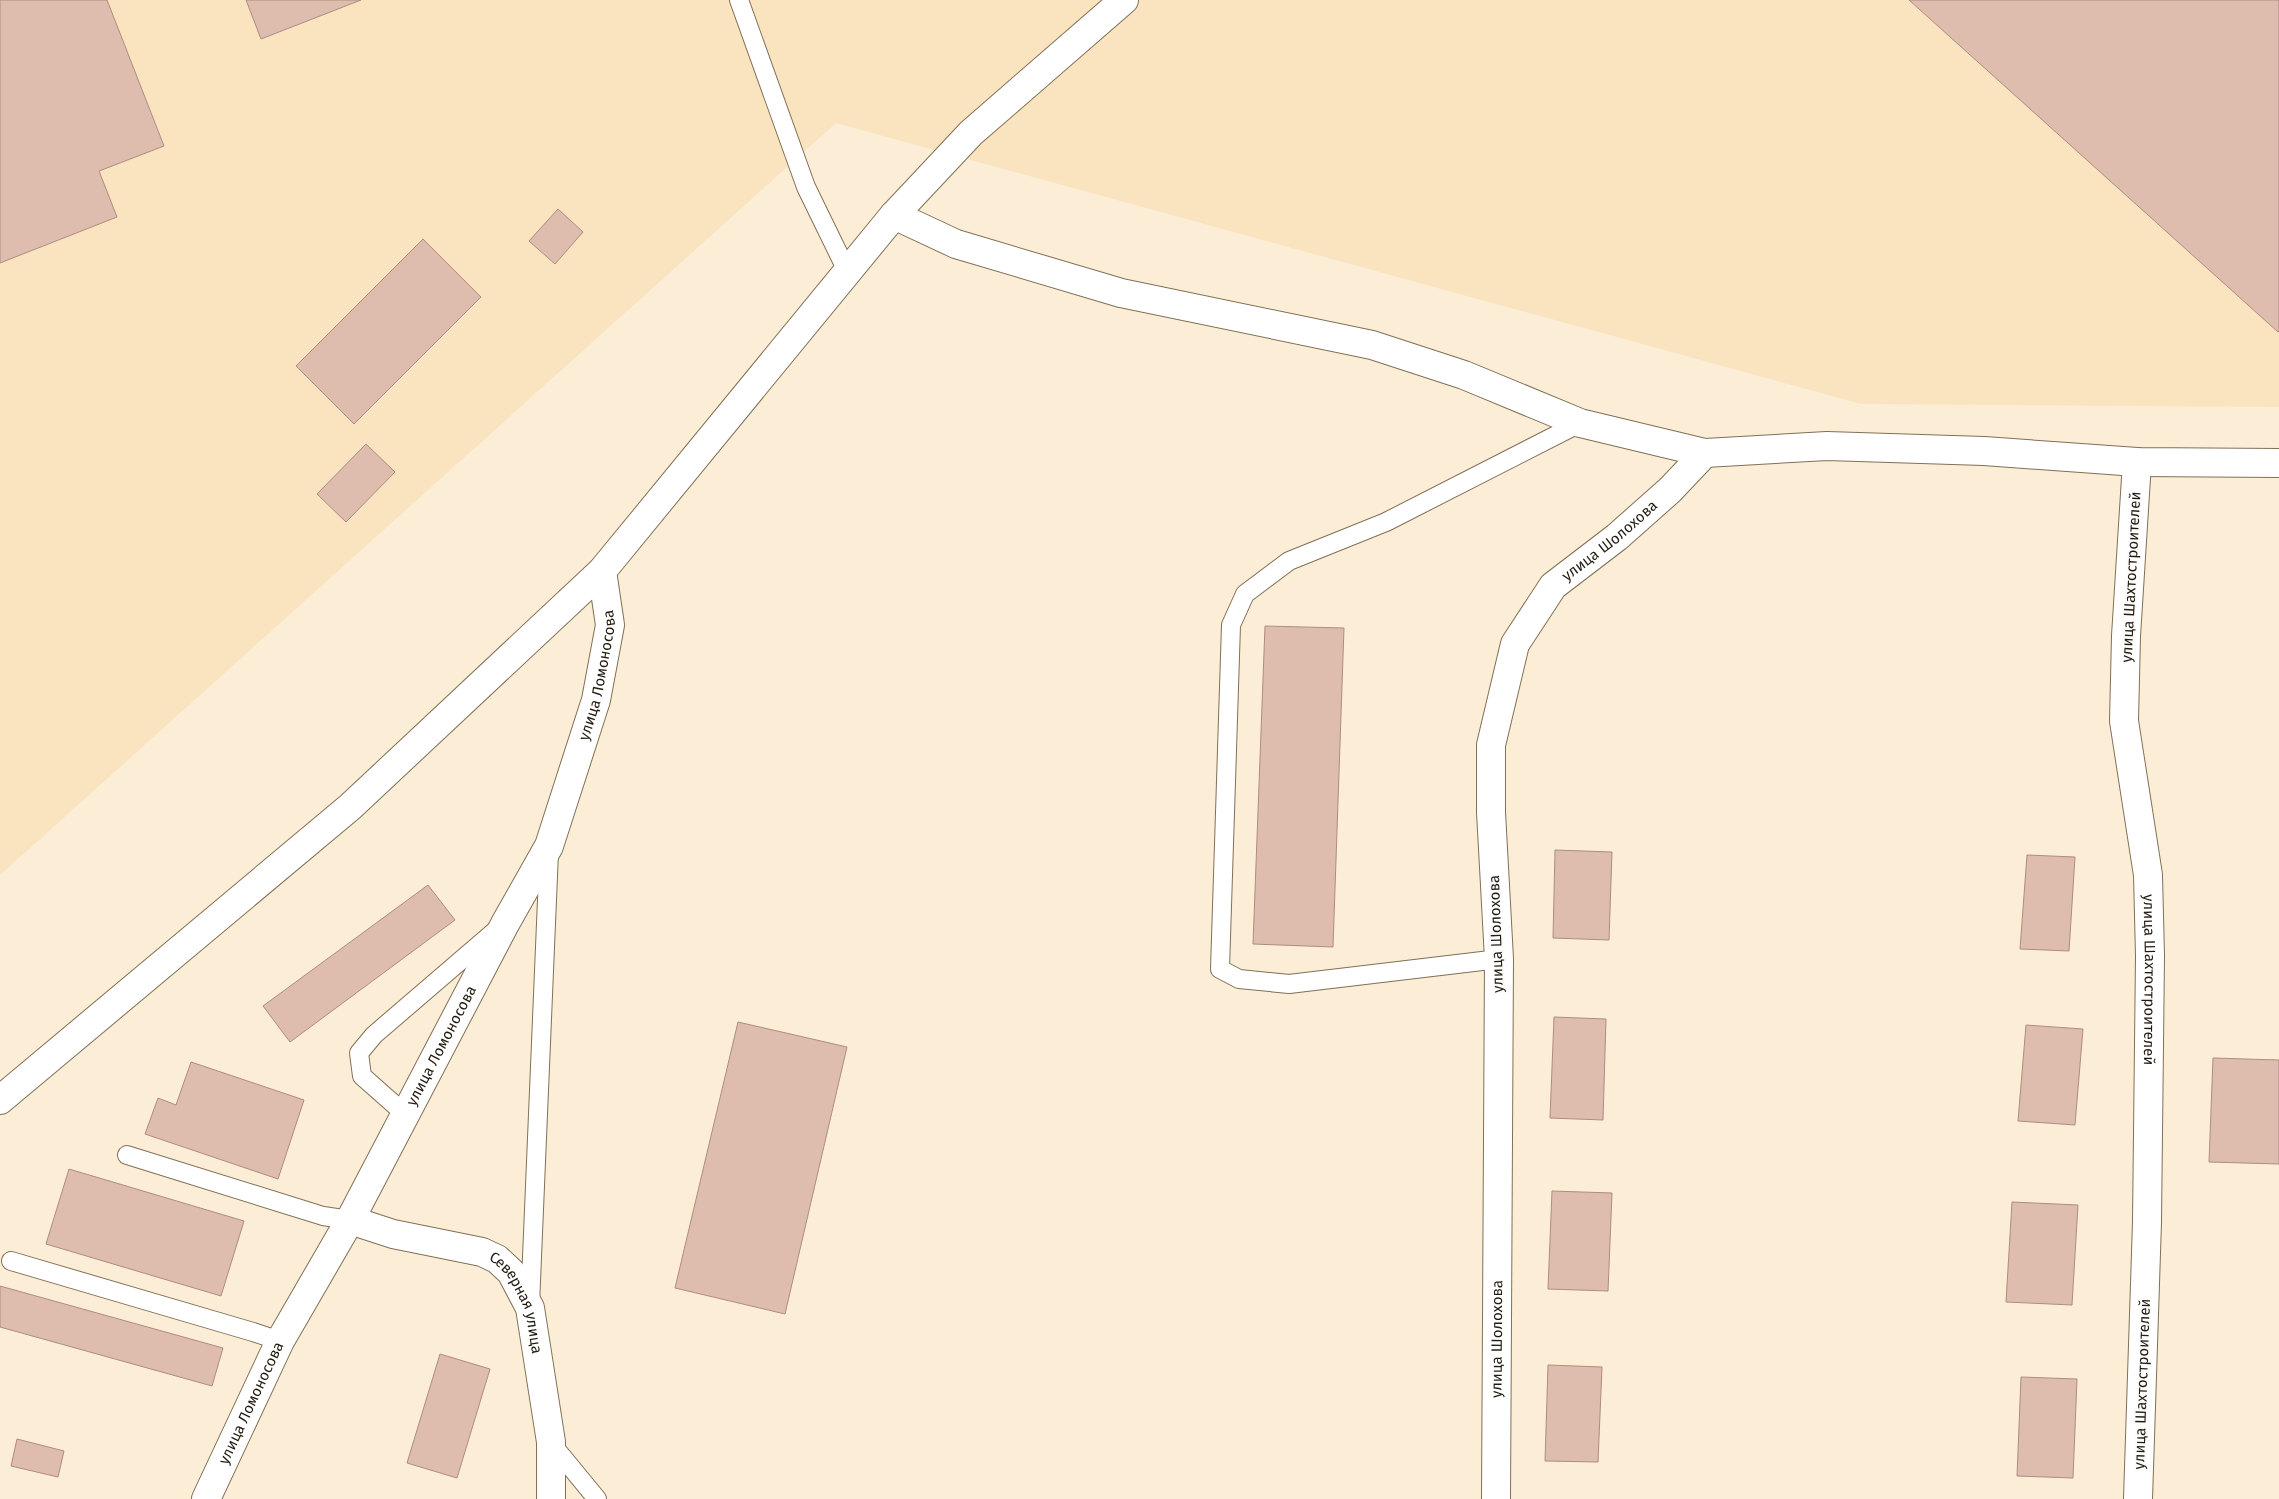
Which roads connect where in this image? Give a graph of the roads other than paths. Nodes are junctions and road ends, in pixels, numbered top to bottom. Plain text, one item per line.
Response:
1 (739, 0) edge
2 (1124, 0) edge
3 (894, 215) junction
4 (847, 271) junction
5 (1580, 423) junction
6 (1705, 453) junction
7 (2137, 462) junction
8 (2279, 463) edge
9 (602, 571) junction
10 (549, 846) junction
11 (506, 922) junction
12 (1499, 959) junction
13 (0, 1100) edge
14 (405, 1114) junction
15 (127, 1155) dead end
16 (350, 1220) junction
17 (11, 1261) dead end
18 (530, 1308) junction
19 (280, 1342) junction
20 (551, 1442) junction
21 (206, 1499) edge
22 (551, 1499) edge
23 (597, 1499) edge
24 (1496, 1499) edge
25 (2138, 1499) edge

1 - 4 lane
2 - 3 street
3 - 4 street
3 - 5 street
4 - 9 street
5 - 6 street
5 - 12 lane
6 - 7 street
6 - 12 street, улица Шолохова
7 - 8 street
7 - 25 street, улица Шахтостроителей
9 - 10 street, улица Ломоносова
9 - 13 street
10 - 11 street, улица Ломоносова
10 - 18 lane
11 - 14 street, улица Ломоносова
11 - 14 lane
12 - 24 street, улица Шолохова
14 - 16 street, улица Ломоносова
15 - 16 lane
16 - 18 street, Северная улица
16 - 19 street, улица Ломоносова
17 - 19 lane
18 - 20 street, Северная улица
19 - 21 street, улица Ломоносова
20 - 22 street, Северная улица
20 - 23 lane

